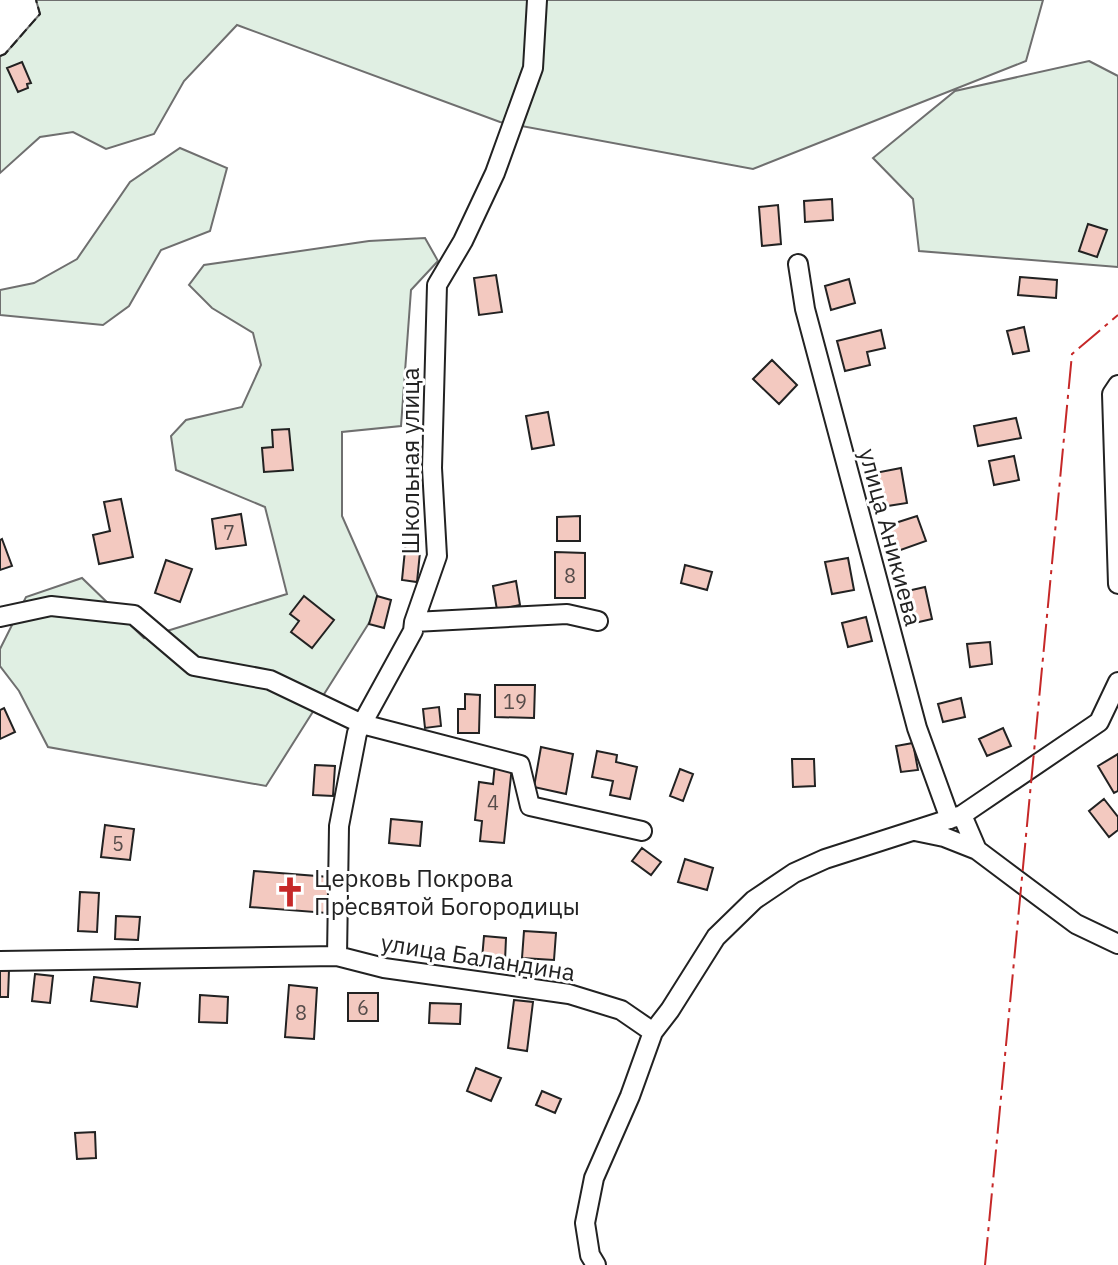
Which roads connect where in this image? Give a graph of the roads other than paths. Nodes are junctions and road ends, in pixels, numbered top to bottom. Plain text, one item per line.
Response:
1 (537, 0) edge
2 (798, 264) dead end
3 (1118, 385) edge
4 (1118, 584) edge
5 (0, 617) edge
6 (598, 621) dead end
7 (414, 622) junction
8 (1118, 682) edge
9 (1114, 702) edge
10 (362, 724) junction
11 (956, 817) junction
12 (642, 831) dead end
13 (913, 831) junction
14 (977, 850) junction
15 (1118, 944) edge
16 (337, 956) junction
17 (0, 961) edge
18 (653, 1032) junction
19 (596, 1265) edge

1 - 7 street, Школьная улица
2 - 11 street, улица Аникиева
3 - 4 street
5 - 10 street
6 - 7 street
7 - 10 street, Школьная улица
8 - 9 street
9 - 11 street
10 - 12 street
10 - 16 street, Школьная улица
11 - 13 street
11 - 14 street, улица Аникиева
13 - 14 street
13 - 18 street
14 - 15 street
16 - 17 street, улица Баландина
16 - 18 street, улица Баландина
18 - 19 street

